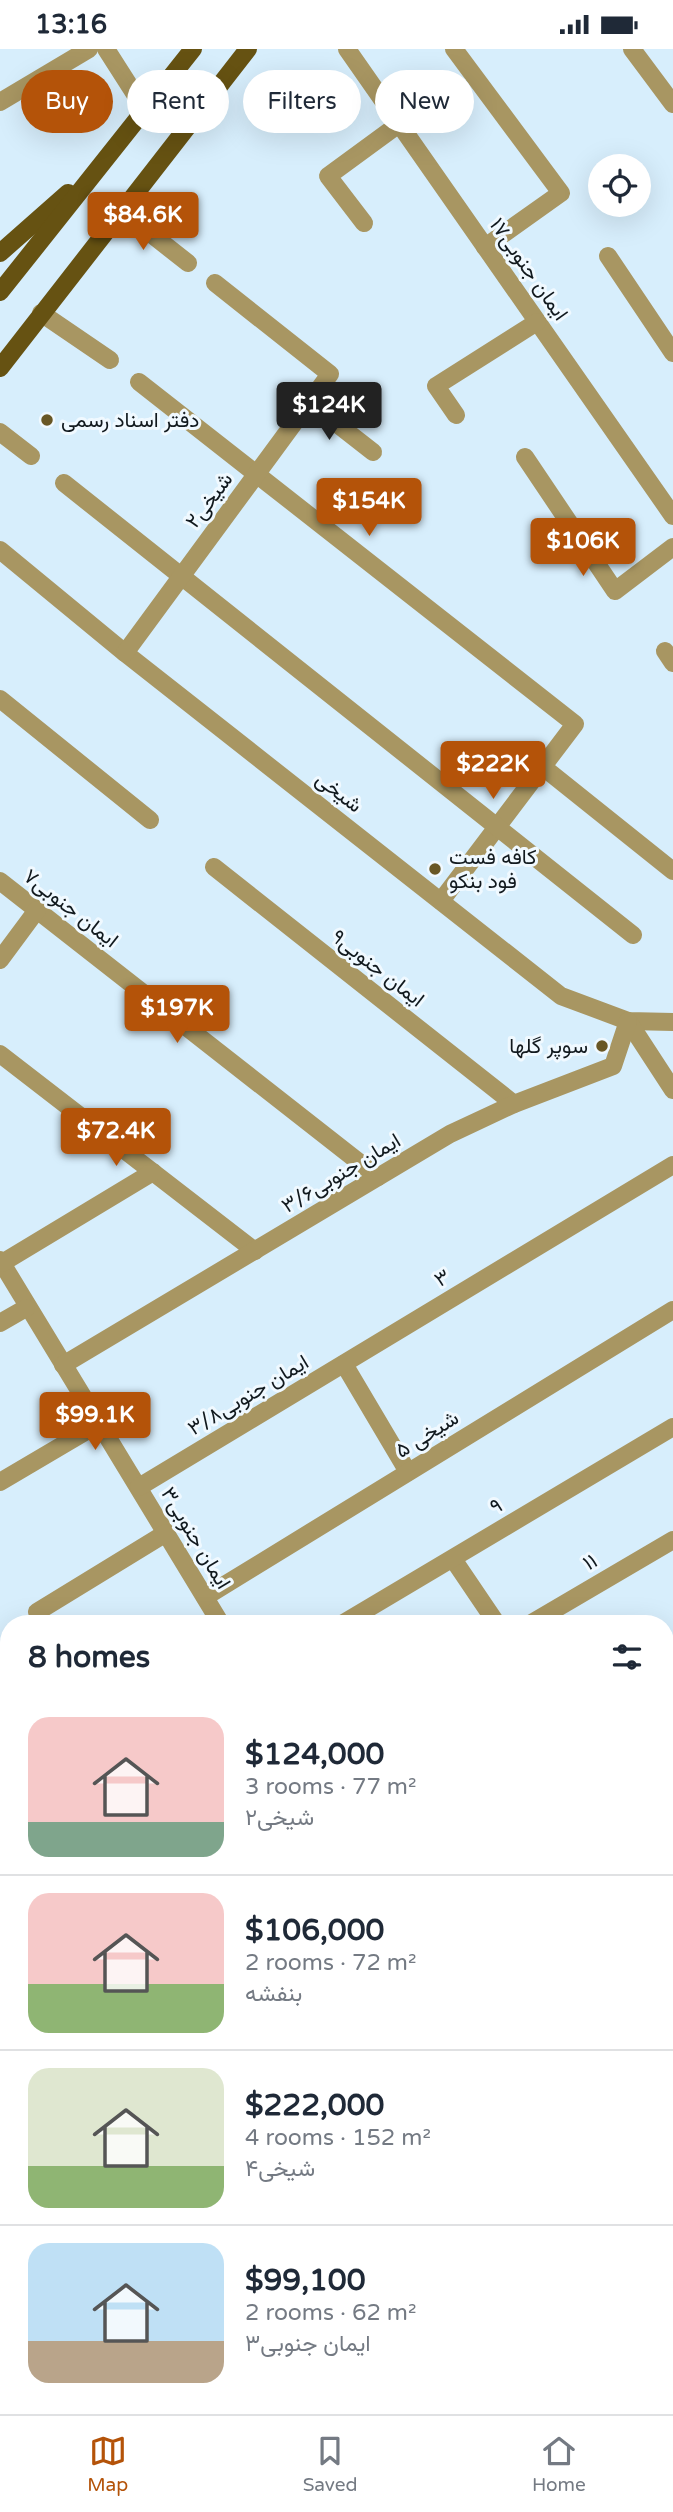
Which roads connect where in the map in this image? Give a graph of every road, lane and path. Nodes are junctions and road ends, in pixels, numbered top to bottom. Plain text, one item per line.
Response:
1 (89, 49) edge
2 (106, 49) edge
3 (192, 49) edge
4 (248, 49) edge
5 (347, 49) edge
6 (454, 49) edge
7 (656, 49) edge
8 (637, 55) edge
9 (176, 70) edge
10 (127, 82) edge
11 (375, 89) edge
12 (0, 102) edge
13 (673, 104) edge
14 (127, 132) edge
15 (387, 133) edge
16 (405, 133) edge
17 (100, 166) junction
18 (122, 211) junction
19 (365, 223) dead end
20 (485, 247) junction
21 (0, 253) edge
22 (608, 256) dead end
23 (188, 263) dead end
24 (215, 283) dead end
25 (0, 292) edge
26 (41, 313) junction
27 (537, 322) junction
28 (673, 353) edge
29 (110, 360) dead end
30 (0, 368) edge
31 (139, 382) dead end
32 (309, 402) junction
33 (456, 415) dead end
34 (0, 432) edge
35 (373, 452) dead end
36 (31, 456) dead end
37 (525, 457) dead end
38 (257, 474) junction
39 (64, 483) dead end
40 (670, 507) edge
41 (673, 547) edge
42 (0, 550) edge
43 (181, 576) junction
44 (125, 653) junction
45 (0, 699) edge
46 (542, 767) junction
47 (150, 820) dead end
48 (497, 827) junction
49 (214, 867) dead end
50 (673, 871) edge
51 (0, 881) edge
52 (441, 901) junction
53 (37, 911) junction
54 (633, 935) dead end
55 (0, 960) edge
56 (628, 1021) junction
57 (673, 1022) edge
58 (0, 1054) edge
59 (673, 1090) edge
60 (514, 1104) junction
61 (673, 1165) edge
62 (153, 1172) junction
63 (378, 1177) junction
64 (255, 1251) junction
65 (1, 1261) edge
66 (26, 1308) junction
67 (673, 1310) edge
68 (0, 1323) edge
69 (344, 1364) junction
70 (63, 1366) junction
71 (100, 1423) junction
72 (673, 1426) edge
73 (408, 1472) junction
74 (0, 1482) edge
75 (139, 1487) junction
76 (166, 1533) junction
77 (673, 1540) edge
78 (453, 1559) junction
79 (205, 1597) junction
80 (37, 1612) dead end
81 (216, 1615) edge
82 (357, 1615) edge
83 (491, 1615) edge
84 (545, 1615) edge

1 - 12 street
2 - 10 street
3 - 9 main road
4 - 18 main road
5 - 11 street, ایمان جنوبی۱۷
6 - 20 street
7 - 8 street
8 - 13 street
14 - 17 main road
15 - 19 street
16 - 20 street, ایمان جنوبی۱۷
17 - 21 main road
17 - 25 main road
18 - 23 street
18 - 26 main road
20 - 27 street, ایمان جنوبی۱۷
22 - 28 street
24 - 32 street, شیخی۲
26 - 29 street
26 - 30 main road
27 - 33 street
27 - 40 street, ایمان جنوبی۱۷
31 - 38 street
32 - 35 street
32 - 38 street, شیخی۲
34 - 36 street
37 - 41 street
38 - 43 street, شیخی۲
38 - 46 street
39 - 43 street
42 - 44 street, شیخی
43 - 44 street, شیخی۲
43 - 48 street
44 - 52 street, شیخی
45 - 47 street
46 - 48 street
46 - 50 street
48 - 52 street
48 - 54 street
49 - 60 street, ایمان جنوبی۹
51 - 53 street, ایمان جنوبی۷
52 - 56 street, شیخی
53 - 55 street
53 - 63 street, ایمان جنوبی۷
56 - 57 street, شیخی
56 - 59 street
56 - 60 street, ایمان جنوبی۳/۶
58 - 62 street
60 - 63 street, ایمان جنوبی۳/۶
61 - 69 street, ۳
62 - 64 street
62 - 65 street
63 - 64 street, ایمان جنوبی۳/۶
64 - 70 street, ایمان جنوبی۳/۶
65 - 66 street, ایمان جنوبی۳
66 - 68 street
66 - 70 street, ایمان جنوبی۳
67 - 73 street, شیخی ۵
69 - 73 street
69 - 75 street, ایمان جنوبی۳/۸
70 - 71 street, ایمان جنوبی۳
71 - 74 street
71 - 75 street, ایمان جنوبی۳
72 - 78 street, ۹
73 - 79 street, شیخی ۵
75 - 76 street, ایمان جنوبی۳
76 - 79 street, ایمان جنوبی۳
76 - 80 street
77 - 84 street, ۱۱
78 - 82 street, ۹
78 - 83 street
79 - 81 street, ایمان جنوبی۳

